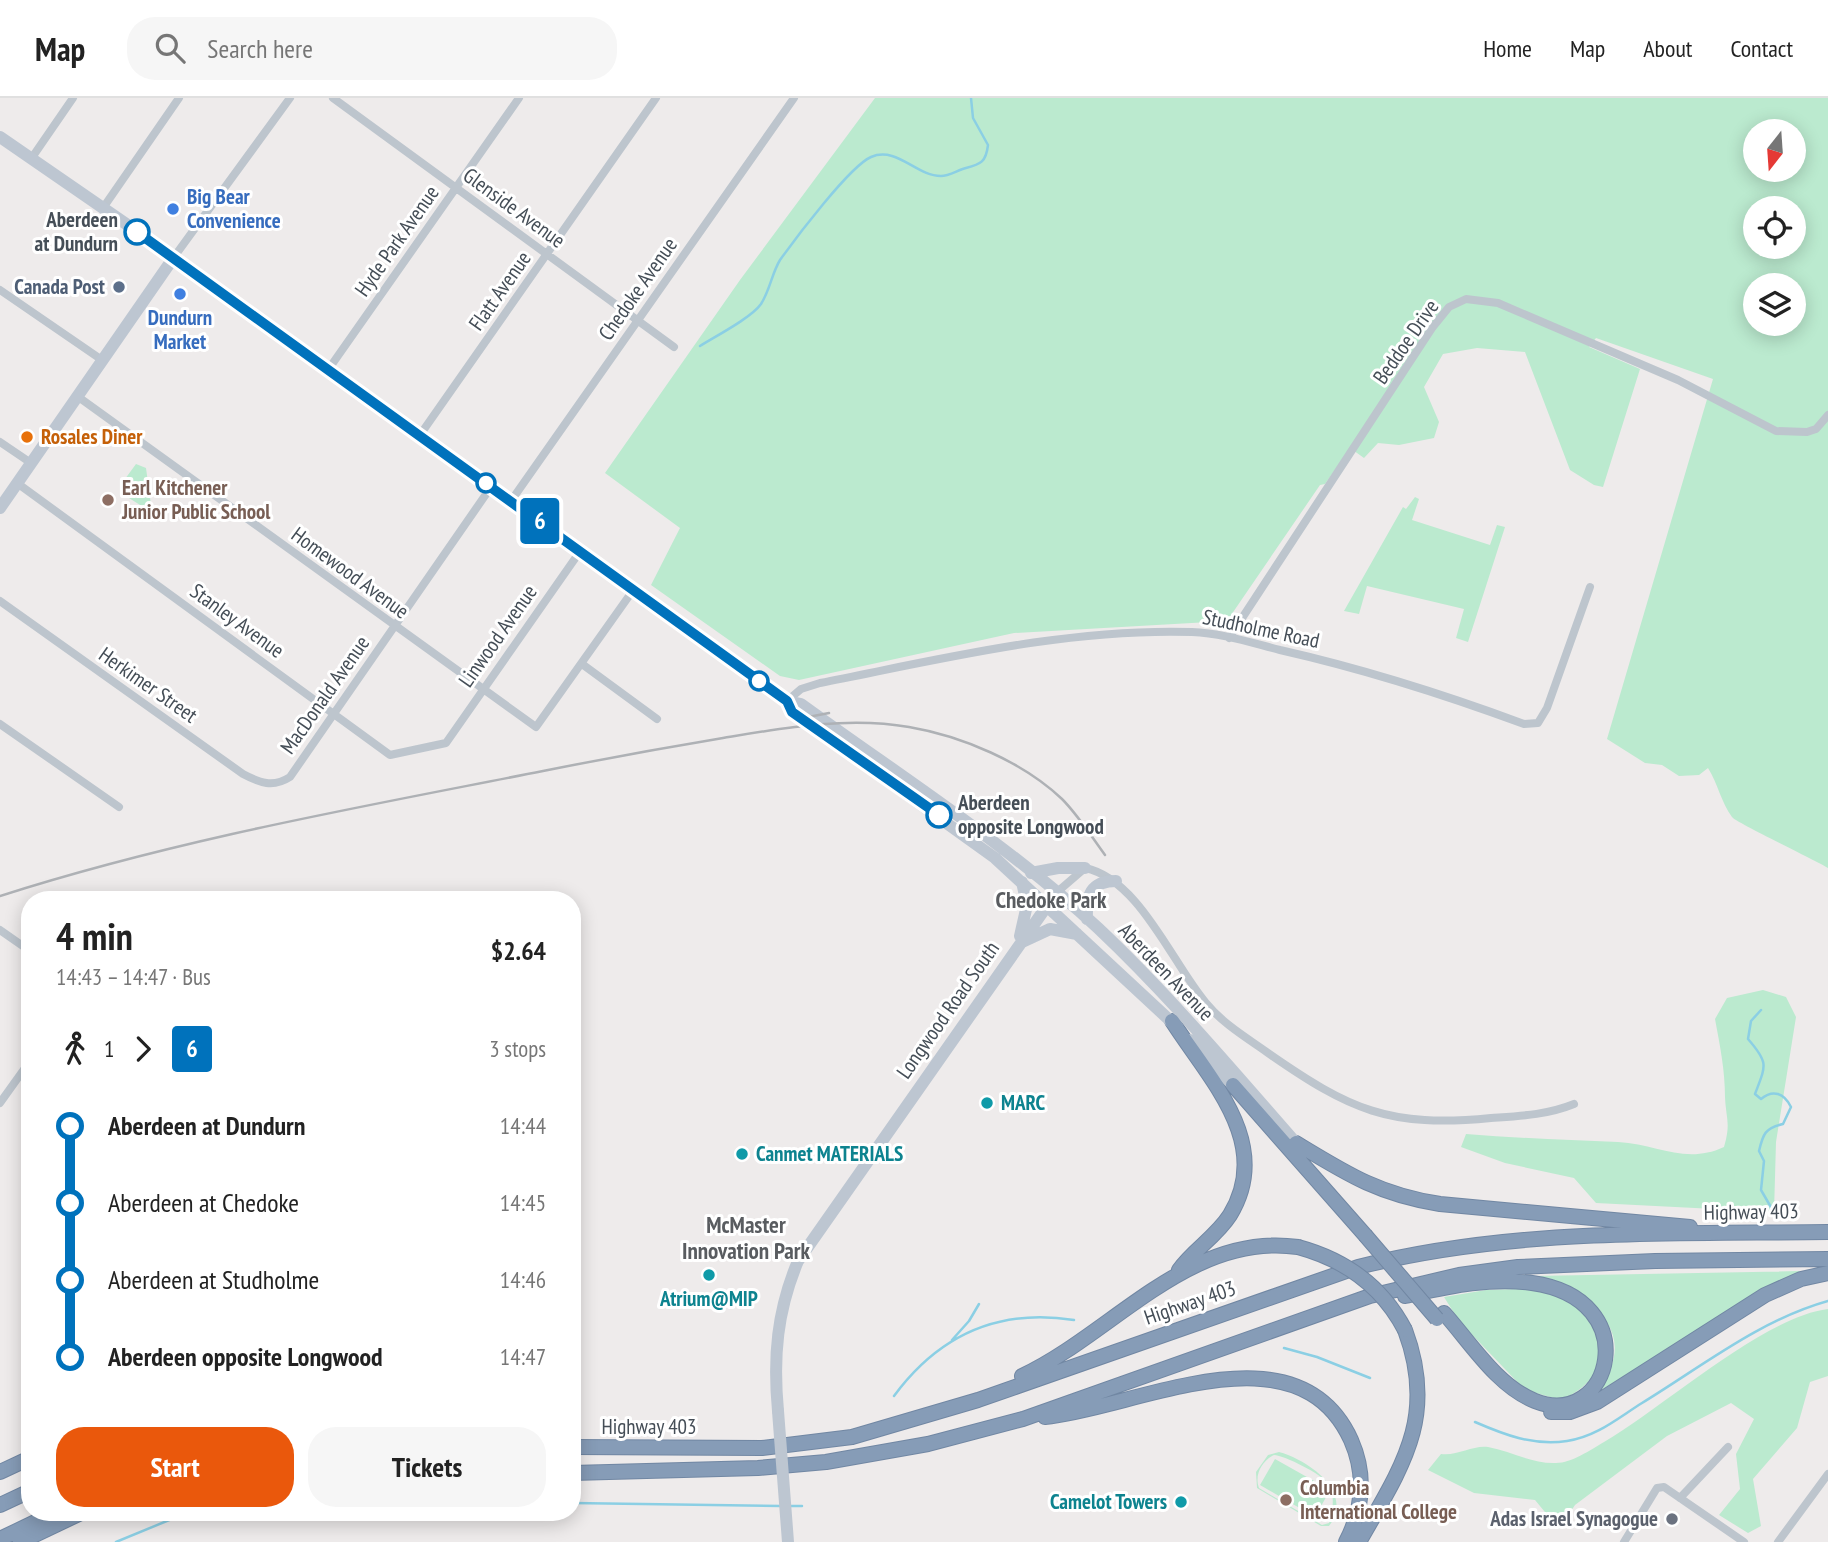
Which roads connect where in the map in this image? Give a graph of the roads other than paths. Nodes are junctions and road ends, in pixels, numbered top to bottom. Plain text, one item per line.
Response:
1 (73, 98) edge
2 (179, 98) edge
3 (290, 98) edge
4 (332, 98) edge
5 (519, 98) edge
6 (656, 98) edge
7 (794, 98) edge
8 (0, 137) edge
9 (31, 159) junction
10 (456, 186) junction
11 (103, 208) junction
12 (547, 254) junction
13 (174, 257) junction
14 (0, 290) edge
15 (637, 320) junction
16 (674, 347) dead end
17 (102, 360) junction
18 (328, 370) junction
19 (77, 396) junction
20 (1828, 415) edge
21 (420, 435) junction
22 (0, 442) edge
23 (31, 463) junction
24 (17, 483) junction
25 (491, 487) junction
26 (511, 500) junction
27 (0, 508) edge
28 (581, 550) junction
29 (1590, 587) dead end
30 (635, 589) junction
31 (0, 601) edge
32 (394, 627) junction
33 (1230, 638) junction
34 (582, 664) junction
35 (482, 689) junction
36 (787, 701) junction
37 (334, 714) junction
38 (657, 719) dead end
39 (0, 724) edge
40 (446, 743) joint
41 (281, 783) joint
42 (120, 807) dead end
43 (1085, 868) junction
44 (1027, 878) junction
45 (1116, 881) junction
46 (1056, 893) junction
47 (1047, 904) junction
48 (1087, 919) junction
49 (0, 930) edge
50 (1086, 939) junction
51 (1018, 944) junction
52 (21, 945) edge
53 (1172, 1021) junction
54 (21, 1074) edge
55 (1233, 1085) joint
56 (0, 1103) edge
57 (1574, 1104) dead end
58 (1296, 1143) junction
59 (1828, 1232) edge
60 (1370, 1234) junction
61 (1708, 1234) junction
62 (1828, 1259) edge
63 (1828, 1273) edge
64 (1174, 1276) junction
65 (1315, 1314) junction
66 (1440, 1316) junction
67 (978, 1400) junction
68 (1023, 1419) junction
69 (581, 1447) edge
70 (1728, 1447) dead end
71 (21, 1462) edge
72 (0, 1472) edge
73 (581, 1473) edge
74 (1828, 1474) edge
75 (21, 1495) edge
76 (1680, 1498) junction
77 (0, 1505) edge
78 (37, 1521) edge
79 (64, 1521) edge
80 (0, 1539) edge
81 (20, 1542) edge
82 (788, 1542) edge
83 (1346, 1542) edge
84 (1359, 1542) edge
85 (1624, 1542) edge
86 (1744, 1542) edge
87 (1778, 1542) edge

1 - 9 street
2 - 11 street
3 - 13 street
4 - 10 street, Glenside Avenue
5 - 10 street, Hyde Park Avenue
6 - 12 street, Flatt Avenue
7 - 15 street, Chedoke Avenue
8 - 9 main road, Aberdeen Avenue
9 - 11 main road, Aberdeen Avenue
10 - 12 street, Glenside Avenue
10 - 18 street, Hyde Park Avenue
11 - 13 main road, Aberdeen Avenue
12 - 15 street, Glenside Avenue
12 - 21 street, Flatt Avenue
13 - 17 main road
13 - 18 main road, Aberdeen Avenue
14 - 17 street
15 - 16 street, Glenside Avenue
15 - 26 street, Chedoke Avenue
17 - 19 main road
18 - 21 main road, Aberdeen Avenue
19 - 23 main road
19 - 32 street, Homewood Avenue
20 - 33 street, Beddoe Drive
21 - 25 main road, Aberdeen Avenue
22 - 23 street
23 - 24 main road
24 - 27 main road
24 - 37 street, Stanley Avenue
25 - 26 main road, Aberdeen Avenue
25 - 32 street, MacDonald Avenue
26 - 28 main road, Aberdeen Avenue
28 - 30 main road, Aberdeen Avenue
28 - 35 street, Linwood Avenue
29 - 33 street, Studholme Road
30 - 34 street
30 - 36 main road, Aberdeen Avenue
31 - 41 street, Herkimer Street
32 - 35 street, Homewood Avenue
32 - 37 street, MacDonald Avenue
33 - 36 street, Studholme Road
34 - 35 street, Homewood Avenue
34 - 38 street
35 - 40 street, Linwood Avenue
36 - 44 main road, Aberdeen Avenue
37 - 40 street, Stanley Avenue
37 - 41 street, MacDonald Avenue
39 - 42 street
43 - 44 main road
43 - 45 street
43 - 46 street, Longwood Road South
44 - 46 main road, Aberdeen Avenue
44 - 47 main road, Aberdeen Avenue
44 - 51 main road
45 - 48 main road
45 - 57 street
46 - 47 main road, Longwood Road South
46 - 48 main road, Aberdeen Avenue
47 - 50 main road, Aberdeen Avenue
47 - 51 main road, Longwood Road South
48 - 58 main road, Aberdeen Avenue
49 - 52 street
50 - 51 main road
50 - 53 main road, Aberdeen Avenue
51 - 82 main road, Longwood Road South, bridge
53 - 55 main road, Aberdeen Avenue
53 - 64 highway
54 - 56 street
55 - 60 highway
58 - 60 highway
58 - 61 highway
59 - 61 highway, Highway 403
60 - 66 highway
61 - 67 highway, Highway 403
62 - 65 highway, Highway 403
63 - 66 highway
64 - 67 highway
64 - 84 highway, bridge
65 - 66 highway
65 - 68 highway, Highway 403
67 - 69 highway, Highway 403
68 - 73 highway, Highway 403
68 - 83 highway
70 - 76 street
71 - 72 highway
74 - 87 street
75 - 77 highway
76 - 85 street
76 - 86 street
78 - 80 highway
79 - 81 highway

